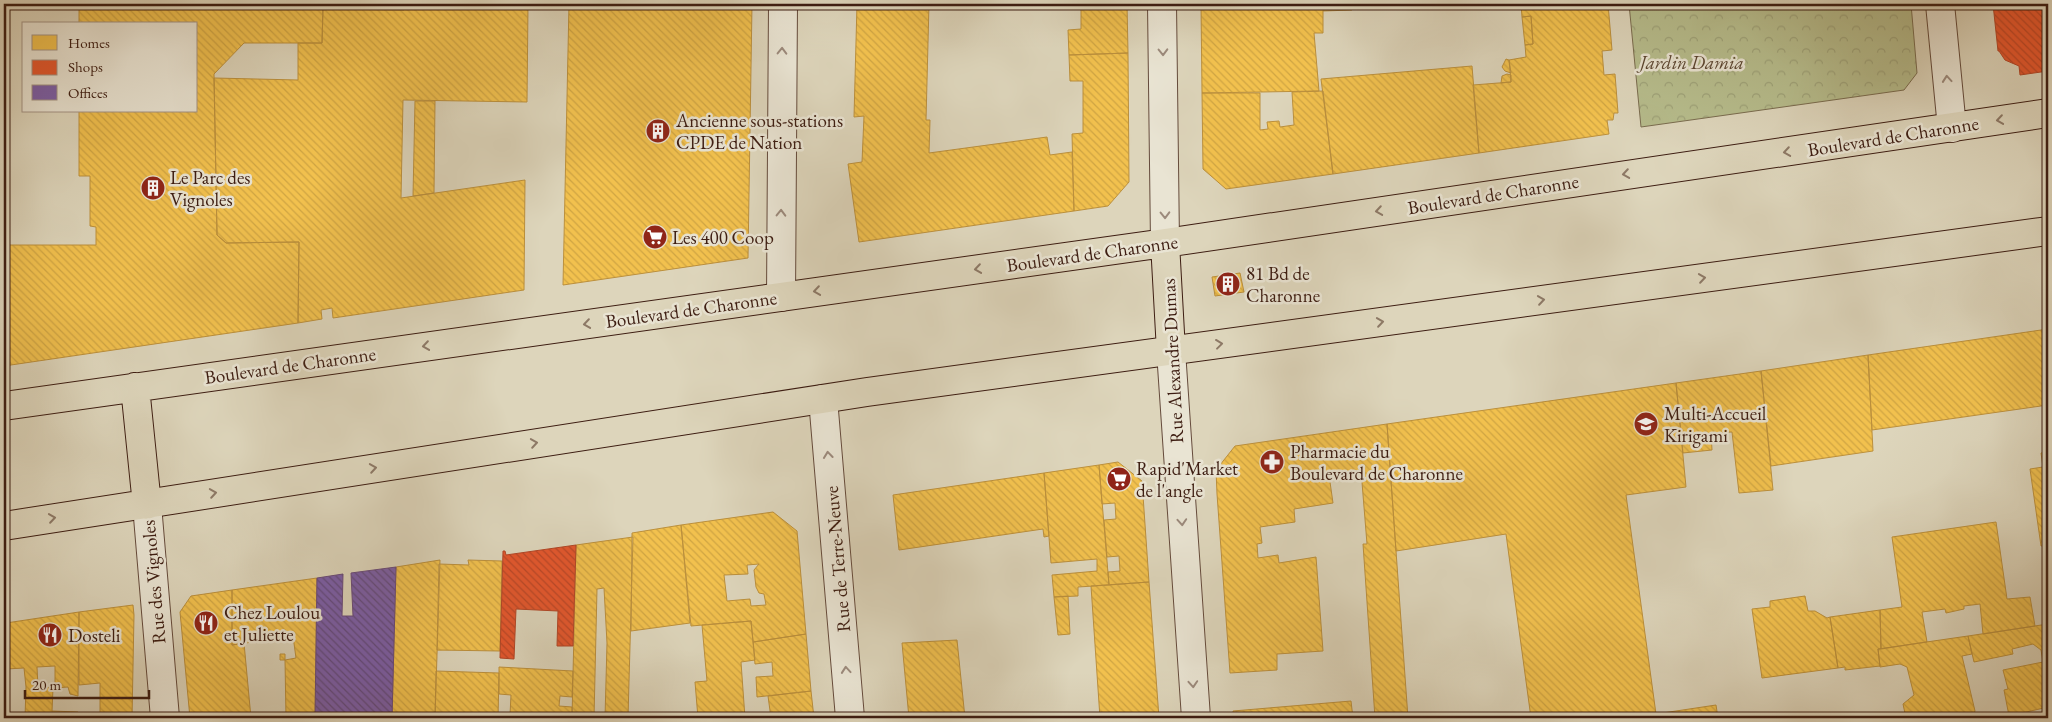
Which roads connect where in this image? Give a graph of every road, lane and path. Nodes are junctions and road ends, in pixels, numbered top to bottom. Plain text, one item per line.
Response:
1 (783, 4) edge
2 (1162, 4) edge
3 (1940, 4) edge
4 (2048, 113) edge
5 (1952, 128) junction
6 (2048, 231) edge
7 (1165, 243) junction
8 (781, 297) junction
9 (1171, 351) junction
10 (135, 387) junction
11 (823, 399) junction
12 (4, 406) edge
13 (146, 504) junction
14 (4, 526) edge
15 (165, 718) edge
16 (850, 718) edge
17 (1196, 718) edge

8 -> 1 street
2 -> 7 street, Rue Alexandre Dumas
5 -> 3 street
4 -> 5 main road, Boulevard de Charonne
5 -> 7 main road, Boulevard de Charonne
9 -> 6 main road
7 -> 8 main road, Boulevard de Charonne
7 - 9 main road, Rue Alexandre Dumas
8 -> 10 main road, Boulevard de Charonne
9 - 11 main road
9 -> 17 street, Rue Alexandre Dumas
10 - 12 main road, Boulevard de Charonne
10 - 13 main road
13 -> 11 main road
16 -> 11 street, Rue de Terre-Neuve
14 -> 13 main road
13 - 15 street, Rue des Vignoles

